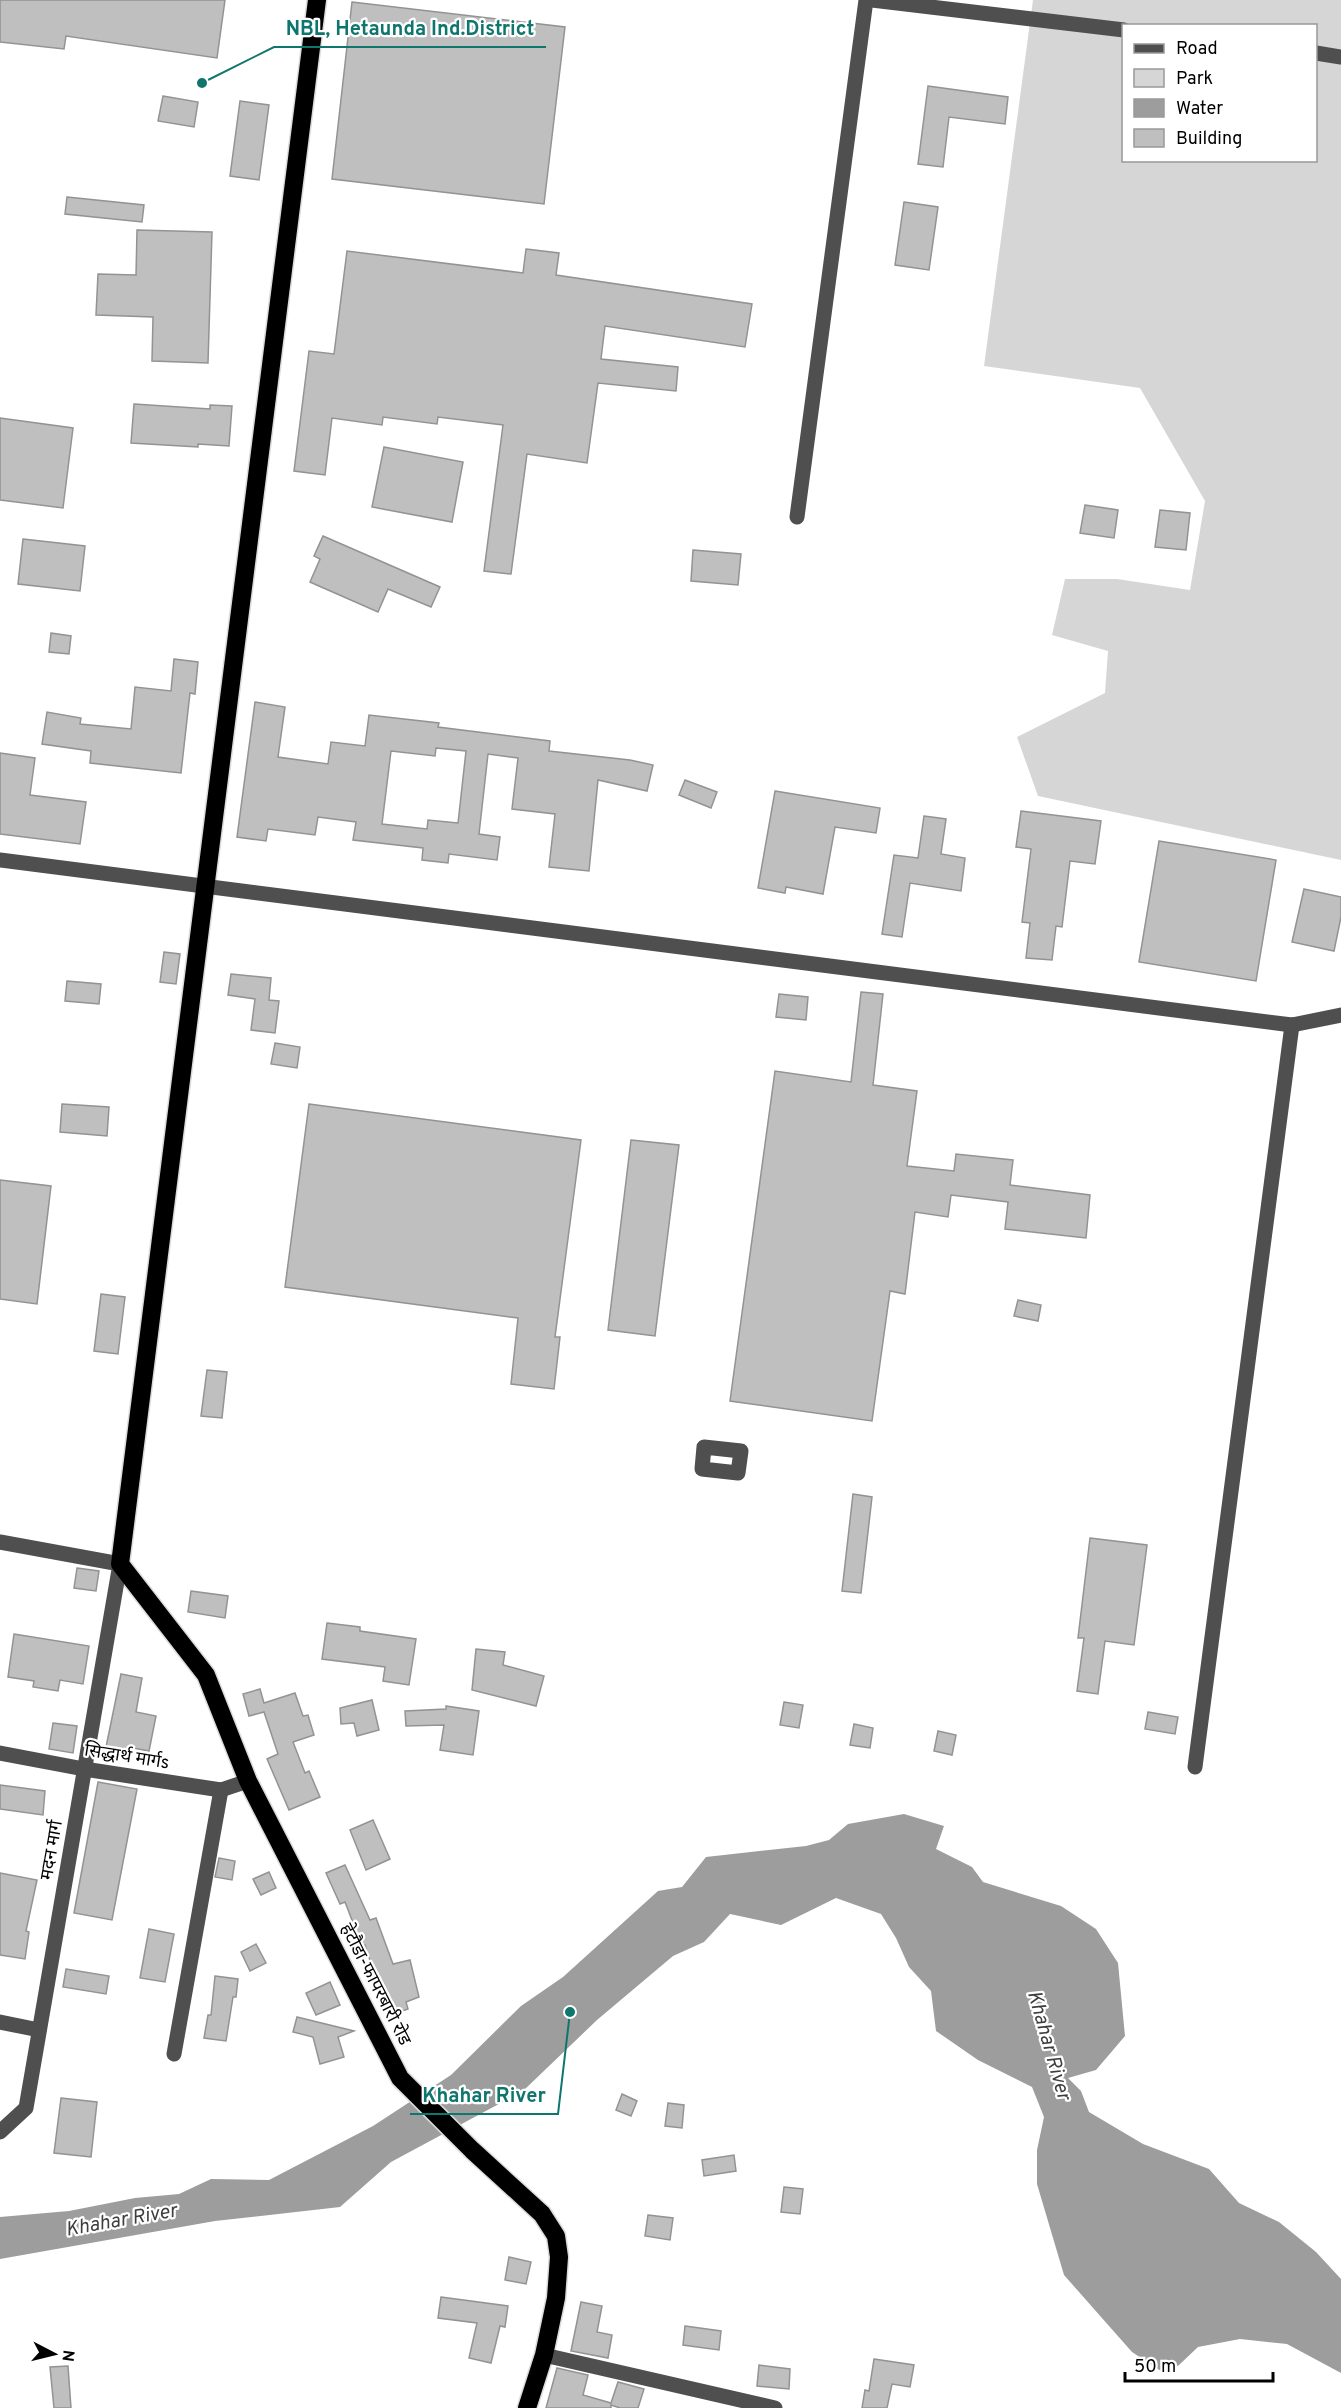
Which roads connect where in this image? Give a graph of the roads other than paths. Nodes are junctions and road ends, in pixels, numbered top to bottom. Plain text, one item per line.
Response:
1 (317, 0) edge
2 (866, 0) edge
3 (872, 0) edge
4 (1122, 30) edge
5 (1317, 53) edge
6 (1341, 57) edge
7 (797, 517) dead end
8 (0, 860) edge
9 (205, 886) junction
10 (1341, 1015) edge
11 (1292, 1025) junction
12 (0, 1542) edge
13 (120, 1564) junction
14 (0, 1754) edge
15 (1196, 1767) dead end
16 (84, 1769) junction
17 (248, 1781) junction
18 (221, 1790) junction
19 (0, 2022) edge
20 (39, 2030) junction
21 (174, 2054) dead end
22 (0, 2132) edge
23 (544, 2355) junction
24 (527, 2408) edge
25 (775, 2408) edge

1 - 9 highway
2 - 7 street
3 - 4 street
5 - 6 street
8 - 9 street
9 - 11 street
9 - 13 highway
10 - 11 street
11 - 15 street
12 - 13 street
13 - 16 street, मदन मार्ग
13 - 17 highway, हेटौडा-फापरबारी रोड
14 - 16 street, सिद्धार्थ मार्गs
16 - 18 street, सिद्धार्थ मार्गs
16 - 20 street, मदन मार्ग
17 - 18 street, सिद्धार्थ मार्गs
17 - 23 highway, हेटौडा-फापरबारी रोड
18 - 21 street
19 - 20 street
20 - 22 street, मदन मार्ग
23 - 24 highway, हेटौडा-फापरबारी रोड
23 - 25 street

